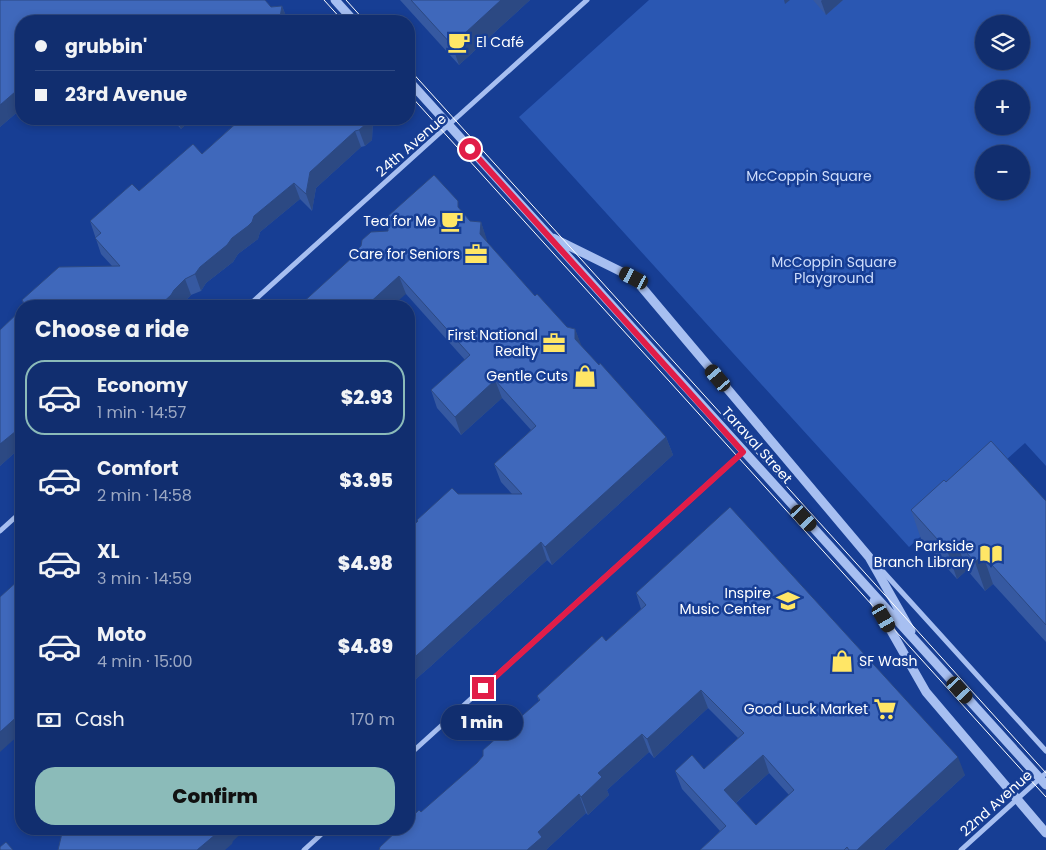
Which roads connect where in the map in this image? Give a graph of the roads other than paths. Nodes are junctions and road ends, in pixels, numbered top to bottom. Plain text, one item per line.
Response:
1 (335, 0) edge
2 (587, 0) edge
3 (349, 15) edge
4 (415, 88) edge
5 (449, 126) junction
6 (547, 234) junction
7 (255, 300) edge
8 (743, 452) junction
9 (15, 517) edge
10 (0, 531) edge
11 (869, 557) junction
12 (866, 586) junction
13 (920, 646) junction
14 (415, 750) edge
15 (1046, 750) edge
16 (1044, 779) edge
17 (1017, 800) junction
18 (1046, 833) edge
19 (320, 835) edge
20 (304, 850) edge
21 (961, 850) edge

1 - 3 street
2 - 5 street, 24th Avenue
4 - 5 street, Taraval Street
5 - 6 street, Taraval Street
5 - 7 street, 24th Avenue
6 - 8 street, Taraval Street
6 - 11 street, Taraval Street
8 - 12 street, Taraval Street
8 - 14 street
9 - 10 street
11 - 13 street, Taraval Street
11 - 15 street, Taraval Street
12 - 13 street, Taraval Street
12 - 17 street, Taraval Street
13 - 16 street, Taraval Street
16 - 17 street, 22nd Avenue
17 - 18 street, Taraval Street
17 - 21 street, 22nd Avenue
19 - 20 street

